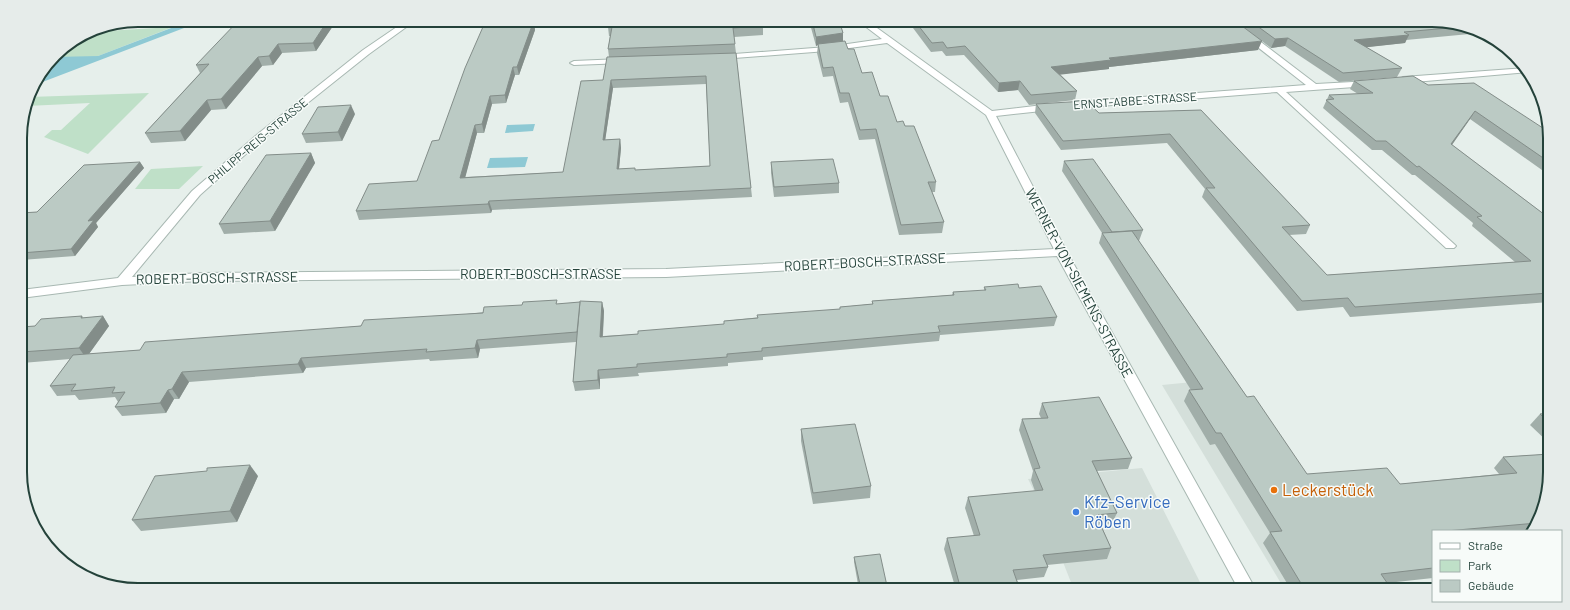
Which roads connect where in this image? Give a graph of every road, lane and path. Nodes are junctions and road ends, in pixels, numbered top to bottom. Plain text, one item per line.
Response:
1 (402, 27) edge
2 (870, 27) edge
3 (1236, 27) edge
4 (888, 40) junction
5 (712, 58) edge
6 (629, 61) edge
7 (574, 63) dead end
8 (1520, 71) edge
9 (1398, 81) edge
10 (1377, 82) edge
11 (1314, 88) junction
12 (1280, 91) junction
13 (990, 114) junction
14 (1450, 246) dead end
15 (1061, 252) junction
16 (122, 281) junction
17 (27, 293) edge
18 (1244, 583) edge

1 - 16 street, PHILIPP-REIS-STRASSE
2 - 4 street, WERNER-VON-SIEMENS-STRASSE
3 - 11 street
4 - 5 street
4 - 13 street, WERNER-VON-SIEMENS-STRASSE
6 - 7 street
8 - 9 street
10 - 11 street, ERNST-ABBE-STRASSE
11 - 12 street, ERNST-ABBE-STRASSE
12 - 13 street, ERNST-ABBE-STRASSE
12 - 14 street
13 - 15 street, WERNER-VON-SIEMENS-STRASSE
15 - 16 street, ROBERT-BOSCH-STRASSE
15 - 18 street, WERNER-VON-SIEMENS-STRASSE
16 - 17 street, ROBERT-BOSCH-STRASSE

